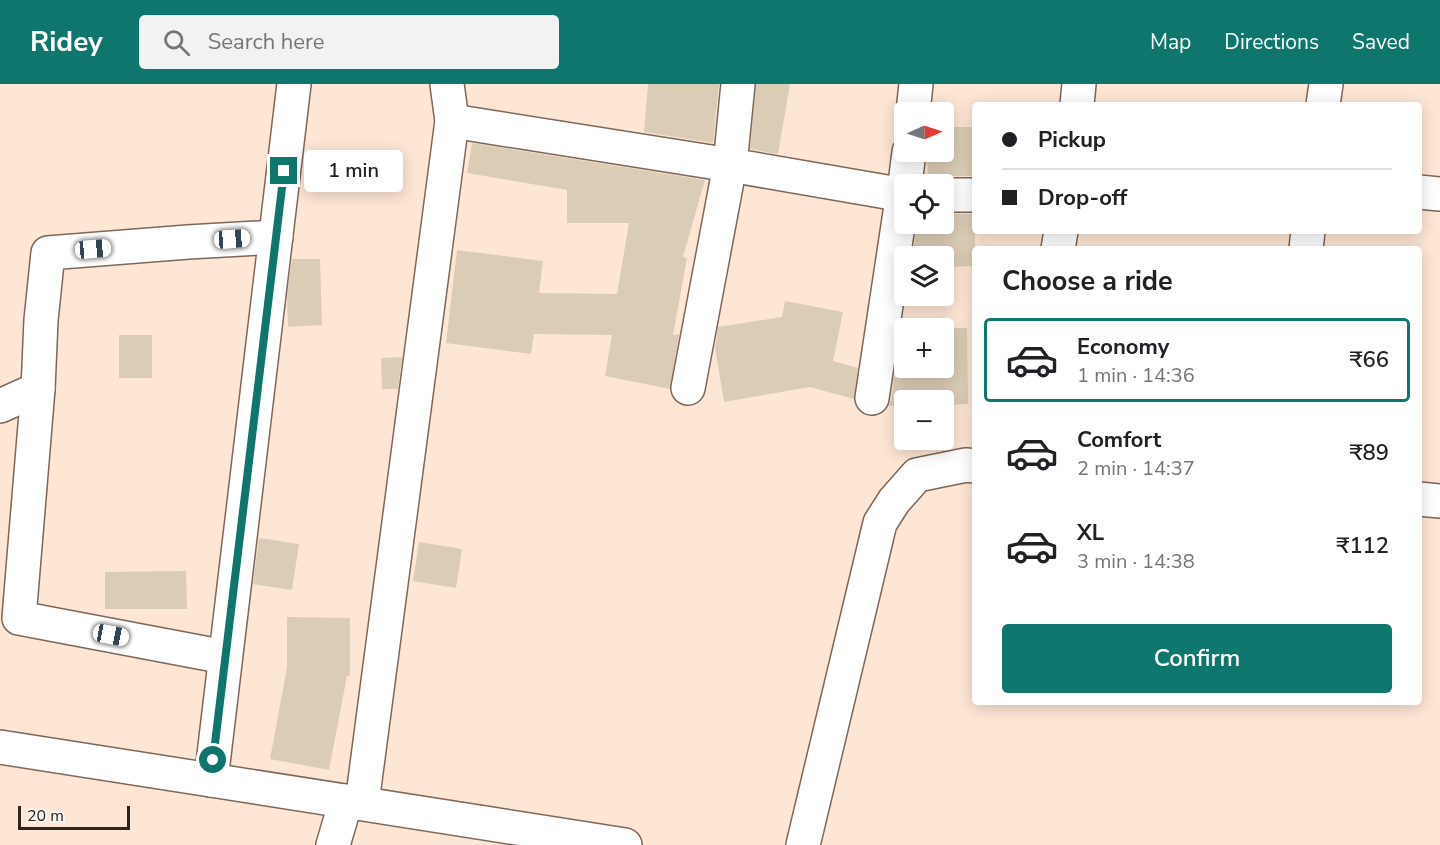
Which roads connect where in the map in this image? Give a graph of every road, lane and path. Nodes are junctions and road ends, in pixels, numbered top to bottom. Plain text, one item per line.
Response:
1 (294, 84) edge
2 (447, 84) edge
3 (738, 84) edge
4 (916, 84) edge
5 (1079, 84) edge
6 (1326, 84) edge
7 (914, 102) edge
8 (1077, 102) edge
9 (1323, 102) edge
10 (452, 122) junction
11 (730, 165) junction
12 (894, 189) edge
13 (1422, 192) edge
14 (1440, 194) edge
15 (954, 195) edge
16 (972, 195) edge
17 (897, 234) edge
18 (276, 237) junction
19 (688, 388) dead end
20 (38, 389) junction
21 (872, 398) dead end
22 (0, 406) edge
23 (972, 466) edge
24 (1422, 499) edge
25 (1440, 501) edge
26 (225, 657) junction
27 (0, 747) edge
28 (211, 780) junction
29 (354, 802) junction
30 (556, 840) edge
31 (333, 845) edge
32 (625, 845) edge
33 (803, 845) edge

1 - 18 street
2 - 10 street
3 - 11 street
4 - 7 street
5 - 8 street
6 - 9 street
10 - 11 street
10 - 29 street
11 - 12 street
11 - 19 street
13 - 14 street
15 - 16 street
17 - 21 street
18 - 20 street
18 - 26 street
20 - 22 street
20 - 26 street
23 - 33 street
24 - 25 street
26 - 28 street
27 - 28 street
28 - 29 street
29 - 30 street
29 - 31 street
30 - 32 street

